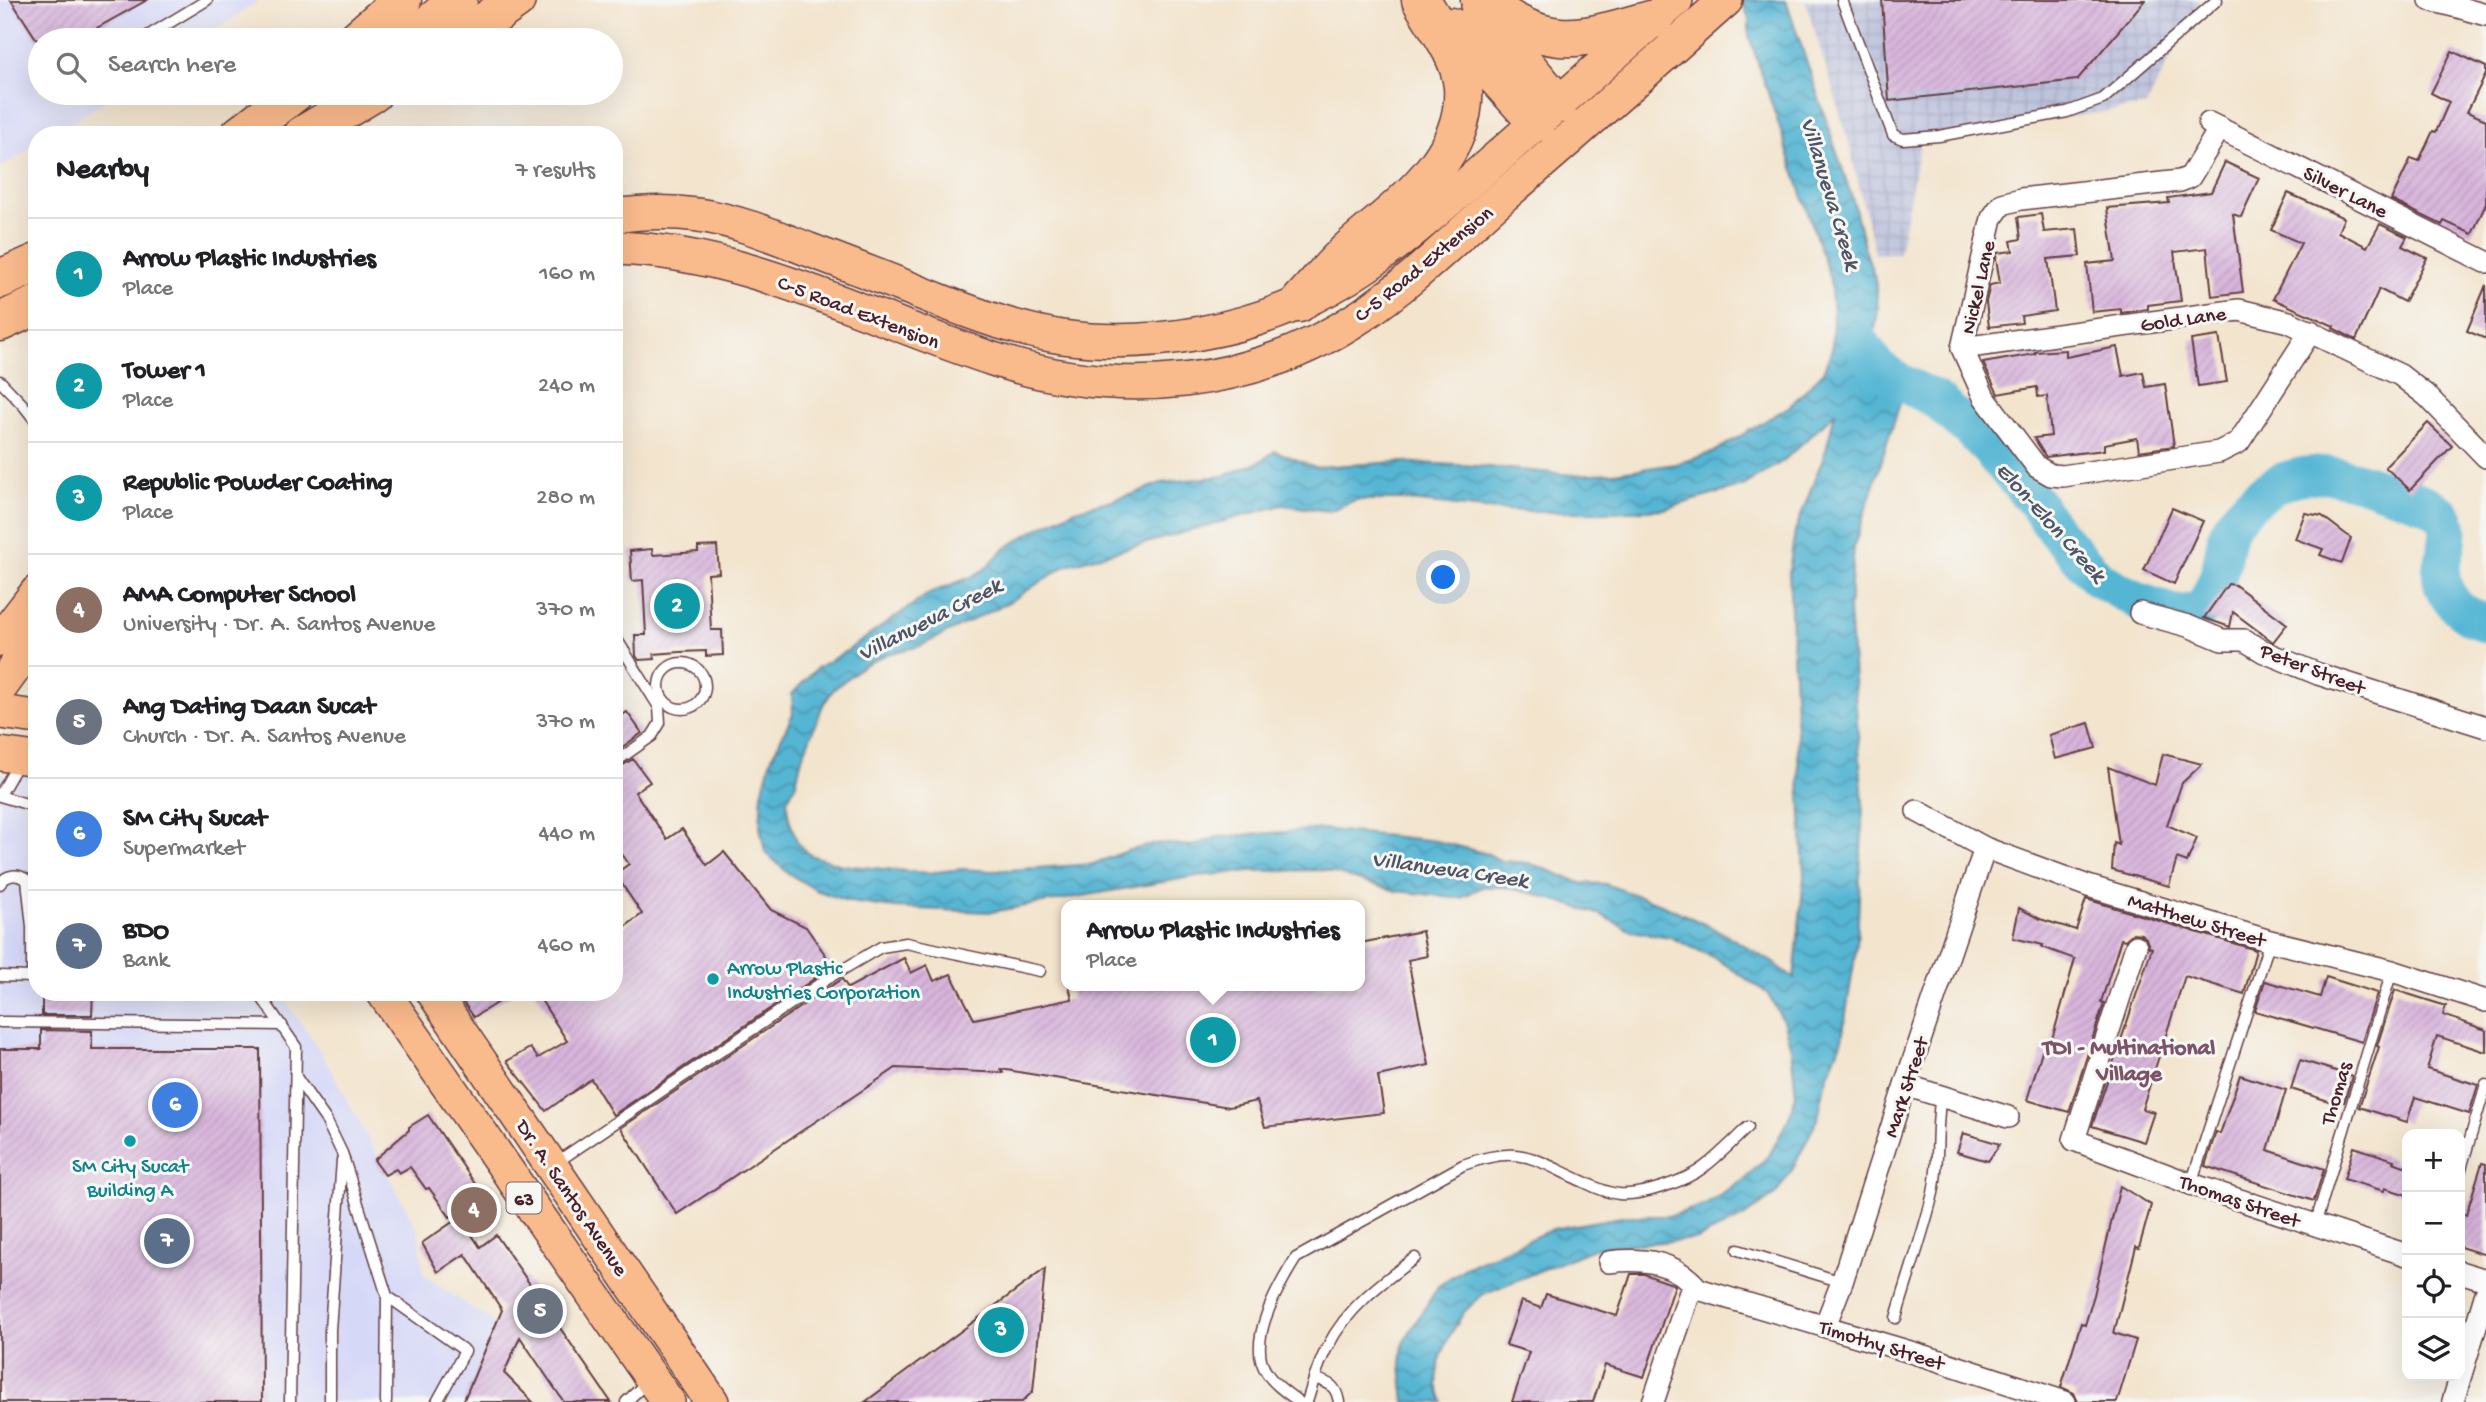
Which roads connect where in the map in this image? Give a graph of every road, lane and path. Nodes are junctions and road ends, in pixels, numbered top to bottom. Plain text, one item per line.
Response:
1 (207, 0) edge
2 (401, 0) edge
3 (458, 0) edge
4 (516, 0) edge
5 (1421, 0) edge
6 (1426, 0) edge
7 (1471, 0) edge
8 (1480, 0) edge
9 (1726, 0) edge
10 (1842, 0) edge
11 (2217, 0) edge
12 (2430, 0) edge
13 (2455, 3) edge
14 (1665, 10) edge
15 (2486, 15) edge
16 (161, 28) edge
17 (370, 28) edge
18 (425, 28) edge
19 (476, 28) edge
20 (278, 105) edge
21 (336, 105) edge
22 (353, 105) edge
23 (1547, 113) junction
24 (2213, 125) joint
25 (251, 126) edge
26 (312, 126) edge
27 (317, 126) edge
28 (623, 211) edge
29 (623, 248) edge
30 (2486, 262) edge
31 (28, 266) edge
32 (0, 279) edge
33 (1299, 303) junction
34 (28, 309) edge
35 (0, 322) edge
36 (2311, 331) junction
37 (1962, 348) junction
38 (0, 381) edge
39 (28, 411) edge
40 (2486, 457) edge
41 (28, 604) edge
42 (2140, 613) dead end
43 (0, 640) edge
44 (623, 649) edge
45 (28, 664) edge
46 (661, 677) junction
47 (643, 679) junction
48 (662, 705) junction
49 (13, 708) edge
50 (2486, 727) edge
51 (15, 754) edge
52 (623, 757) edge
53 (0, 795) edge
54 (28, 804) edge
55 (1917, 811) dead end
56 (1985, 848) junction
57 (0, 884) edge
58 (28, 889) edge
59 (2270, 941) junction
60 (2136, 946) dead end
61 (1040, 971) dead end
62 (2392, 971) junction
63 (0, 976) edge
64 (28, 977) edge
65 (265, 1001) edge
66 (389, 1001) edge
67 (439, 1001) edge
68 (2486, 1002) edge
69 (0, 1022) edge
70 (282, 1025) junction
71 (296, 1077) junction
72 (1905, 1085) junction
73 (2486, 1085) edge
74 (1941, 1096) junction
75 (2008, 1117) dead end
76 (1748, 1128) dead end
77 (342, 1153) junction
78 (2465, 1155) edge
79 (555, 1171) junction
80 (2191, 1184) junction
81 (525, 1199) junction
82 (2315, 1225) junction
83 (1738, 1250) dead end
84 (2402, 1253) edge
85 (1415, 1258) dead end
86 (1609, 1262) dead end
87 (2465, 1274) edge
88 (2486, 1280) edge
89 (1842, 1282) junction
90 (1699, 1289) junction
91 (2486, 1293) edge
92 (387, 1296) junction
93 (1896, 1318) dead end
94 (1825, 1326) junction
95 (1314, 1378) junction
96 (659, 1390) edge
97 (2453, 1401) edge
98 (290, 1402) edge
99 (330, 1402) edge
100 (386, 1402) edge
101 (437, 1402) edge
102 (625, 1402) edge
103 (712, 1402) edge
104 (1299, 1402) edge
105 (1307, 1402) edge
106 (1339, 1402) edge
107 (1653, 1402) edge
108 (2065, 1402) edge

1 - 16 lane
2 - 17 highway
3 - 18 highway
4 - 19 highway
5 - 33 highway
6 - 23 highway
7 - 23 highway
8 - 14 highway
9 - 29 main road, C-5 Road Extension
10 - 11 lane
12 - 13 street
13 - 15 street
14 - 23 main road, C-5 Road Extension
20 - 25 highway
21 - 26 highway
22 - 27 highway
23 - 33 main road, C-5 Road Extension
24 - 30 street, Silver Lane
24 - 37 street, Nickel Lane
28 - 33 main road, C-5 Road Extension
31 - 32 highway
34 - 35 highway
36 - 37 street, Gold Lane
36 - 37 street, Nickel Lane
36 - 40 street, Gold Lane
38 - 39 lane
41 - 43 main road
42 - 50 street, Peter Street
44 - 47 lane
45 - 49 main road
46 - 47 lane
46 - 48 lane
46 - 48 lane
47 - 48 lane
48 - 52 lane
49 - 51 main road
51 - 53 lane
53 - 54 lane
55 - 56 street, Matthew Street
56 - 59 street, Matthew Street
56 - 72 street, Mark Street
57 - 58 lane
59 - 62 street, Matthew Street
59 - 80 lane
60 - 80 street, Thomas Street
61 - 79 lane
62 - 68 street, Matthew Street
62 - 82 lane, Thomas
63 - 64 lane
65 - 70 lane
66 - 81 main road, Dr. A. Santos Avenue / 63
67 - 79 main road, Dr. A. Santos Avenue / 63
69 - 70 lane
70 - 71 lane
71 - 77 lane
71 - 98 lane
72 - 74 street
72 - 89 street, Mark Street
73 - 78 lane
74 - 75 street
74 - 93 lane
76 - 104 lane
77 - 92 lane
77 - 99 lane
79 - 81 main road
79 - 103 main road, Dr. A. Santos Avenue / 63
80 - 82 street, Thomas Street
81 - 96 main road, Dr. A. Santos Avenue / 63
82 - 84 street, Thomas Street
83 - 89 lane
85 - 95 lane
86 - 90 street
87 - 88 street
89 - 94 street, Mark Street
90 - 94 street, Timothy Street
90 - 107 street
91 - 97 street
92 - 100 lane
92 - 101 lane
94 - 108 street, Timothy Street
95 - 105 lane
95 - 106 lane
96 - 102 lane

